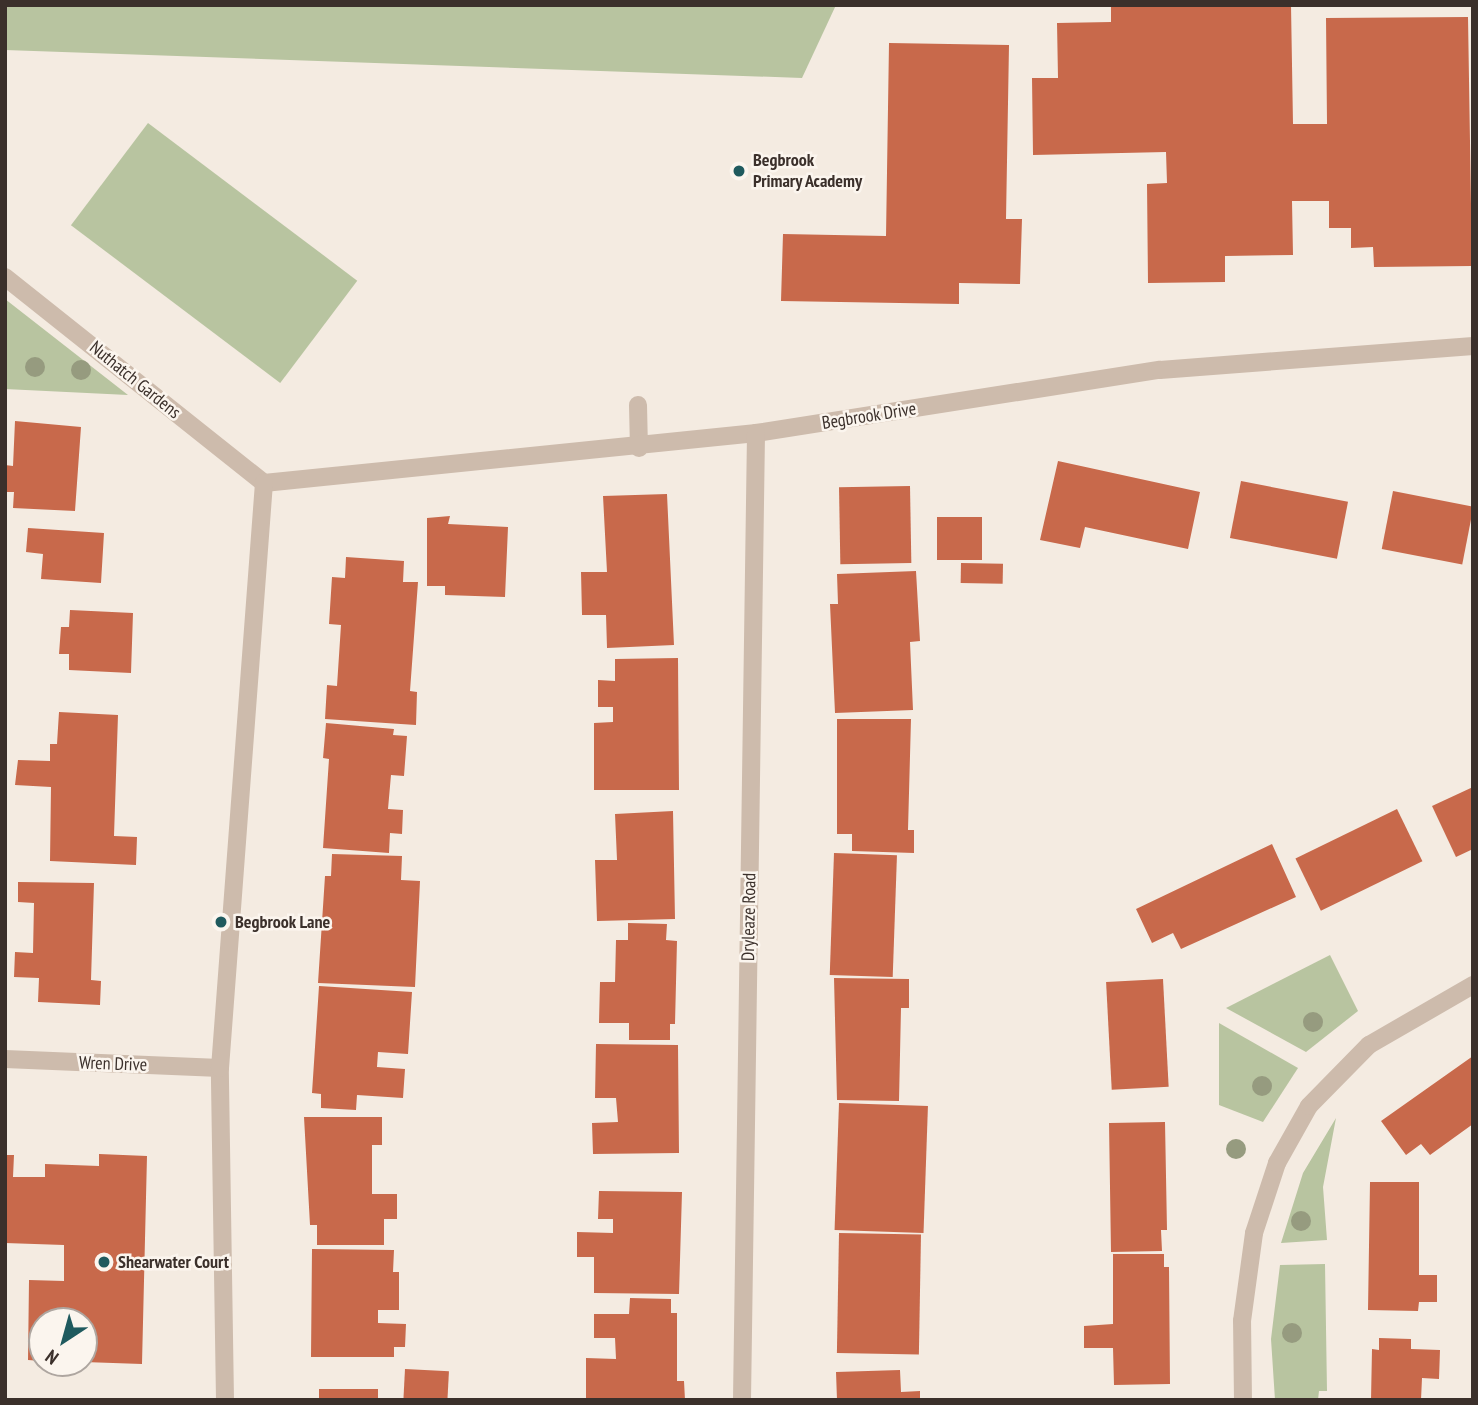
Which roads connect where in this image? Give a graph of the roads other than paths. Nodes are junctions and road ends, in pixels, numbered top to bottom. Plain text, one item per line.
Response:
1 (5, 276) edge
2 (1473, 346) edge
3 (638, 405) dead end
4 (756, 433) junction
5 (639, 448) junction
6 (264, 483) junction
7 (1473, 985) edge
8 (5, 1059) edge
9 (220, 1068) junction
10 (225, 1400) edge
11 (742, 1400) edge
12 (1243, 1400) edge

1 - 6 street, Nuthatch Gardens
2 - 4 street, Begbrook Drive
3 - 5 street
4 - 5 street, Begbrook Drive
4 - 11 street, Dryleaze Road
5 - 6 street, Begbrook Drive
6 - 9 street
7 - 12 street
8 - 9 street, Wren Drive
9 - 10 street

